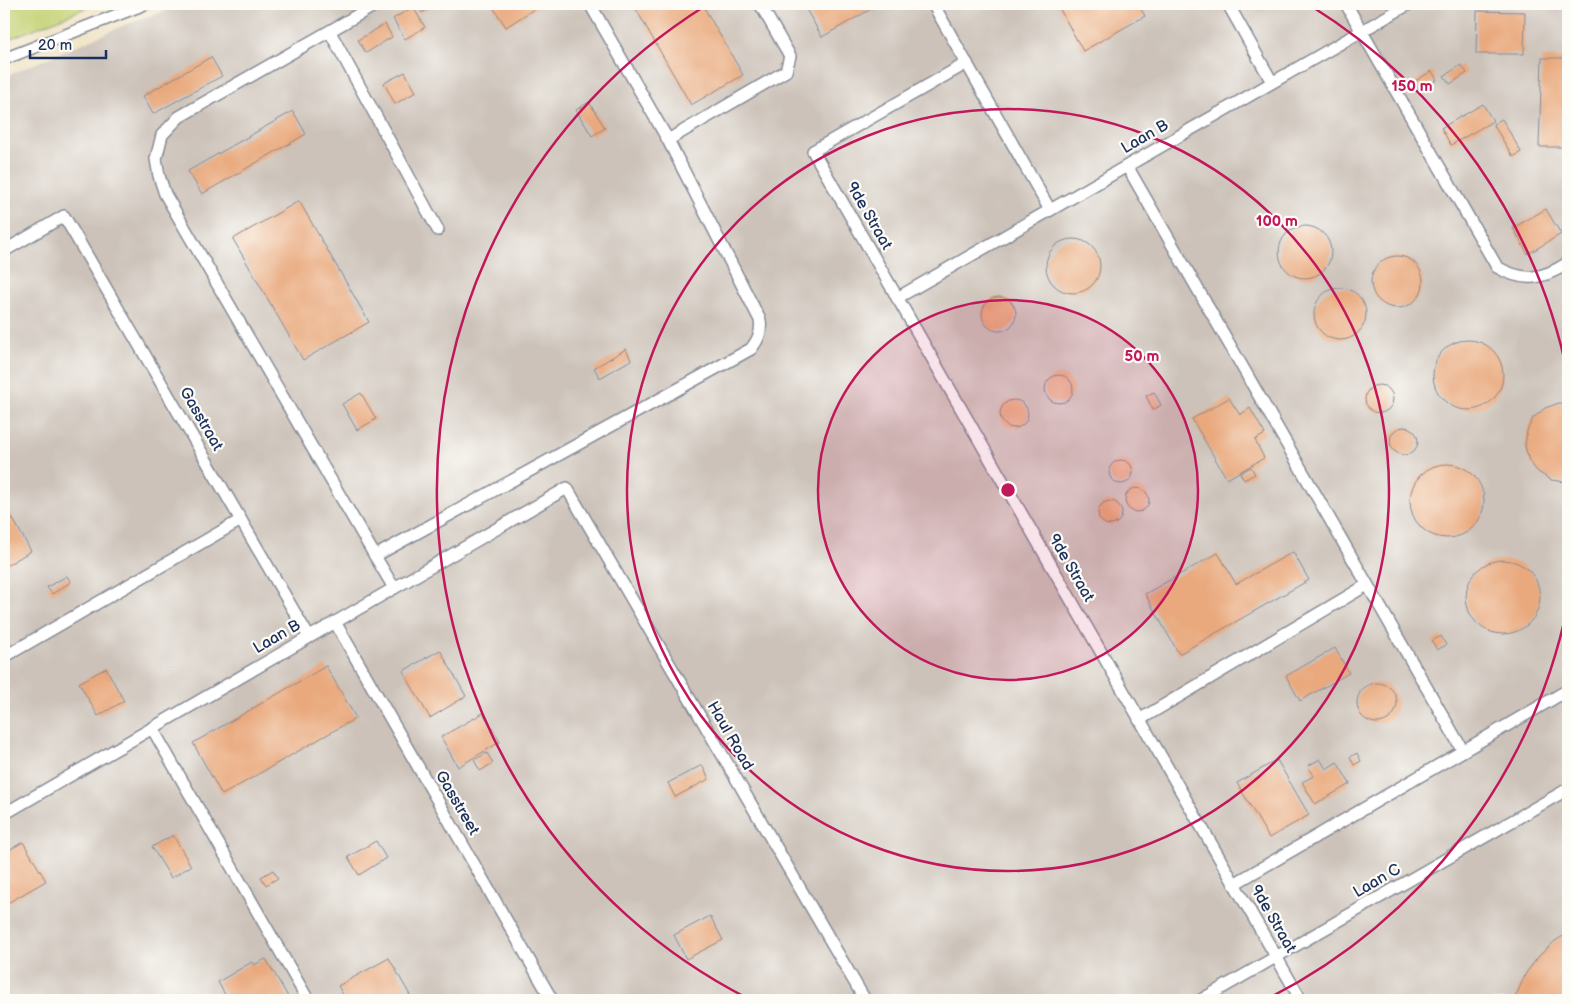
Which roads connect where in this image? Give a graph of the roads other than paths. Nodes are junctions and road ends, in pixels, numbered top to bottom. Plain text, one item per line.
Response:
1 (145, 4) edge
2 (376, 4) edge
3 (590, 4) edge
4 (760, 4) edge
5 (933, 4) edge
6 (1228, 4) edge
7 (1346, 4) edge
8 (1409, 4) edge
9 (1362, 31) junction
10 (330, 32) junction
11 (4, 59) edge
12 (967, 64) junction
13 (1272, 82) junction
14 (668, 140) junction
15 (1127, 166) junction
16 (1050, 210) junction
17 (438, 230) dead end
18 (4, 251) edge
19 (1568, 264) edge
20 (897, 298) junction
21 (567, 488) joint
22 (241, 520) junction
23 (375, 556) junction
24 (1368, 585) junction
25 (394, 588) junction
26 (335, 622) junction
27 (309, 637) junction
28 (4, 657) edge
29 (1568, 690) edge
30 (1140, 720) junction
31 (152, 728) junction
32 (1462, 751) junction
33 (1568, 789) edge
34 (4, 814) edge
35 (1234, 884) junction
36 (1276, 957) junction
37 (308, 1000) edge
38 (552, 1000) edge
39 (865, 1000) edge
40 (1202, 1000) edge
41 (1301, 1000) edge

1 - 11 lane
2 - 10 lane
3 - 14 lane
4 - 14 lane
5 - 12 lane
6 - 13 lane
7 - 9 lane
8 - 9 lane, Laan B
9 - 13 lane, Laan B
9 - 19 lane
10 - 17 lane
10 - 23 lane
12 - 16 lane
12 - 20 lane, 9de Straat
13 - 15 lane, Laan B
14 - 23 lane
15 - 16 lane, Laan B
15 - 24 lane
16 - 20 lane, Laan B
18 - 22 lane, Gasstraat
20 - 30 lane, 9de Straat
21 - 25 lane, Laan B
21 - 39 lane, Haul Road
22 - 27 lane, Gasstraat
22 - 28 lane
23 - 25 lane
24 - 30 lane
24 - 32 lane
25 - 26 lane, Laan B
26 - 27 lane, Laan B
26 - 38 lane, Gasstreet
27 - 31 lane, Laan B
29 - 32 lane
30 - 35 lane, 9de Straat
31 - 34 lane, Laan B
31 - 37 lane
32 - 35 lane
33 - 36 lane, Laan C
35 - 36 lane, 9de Straat
36 - 40 lane, Laan C
36 - 41 lane, 9de Straat

